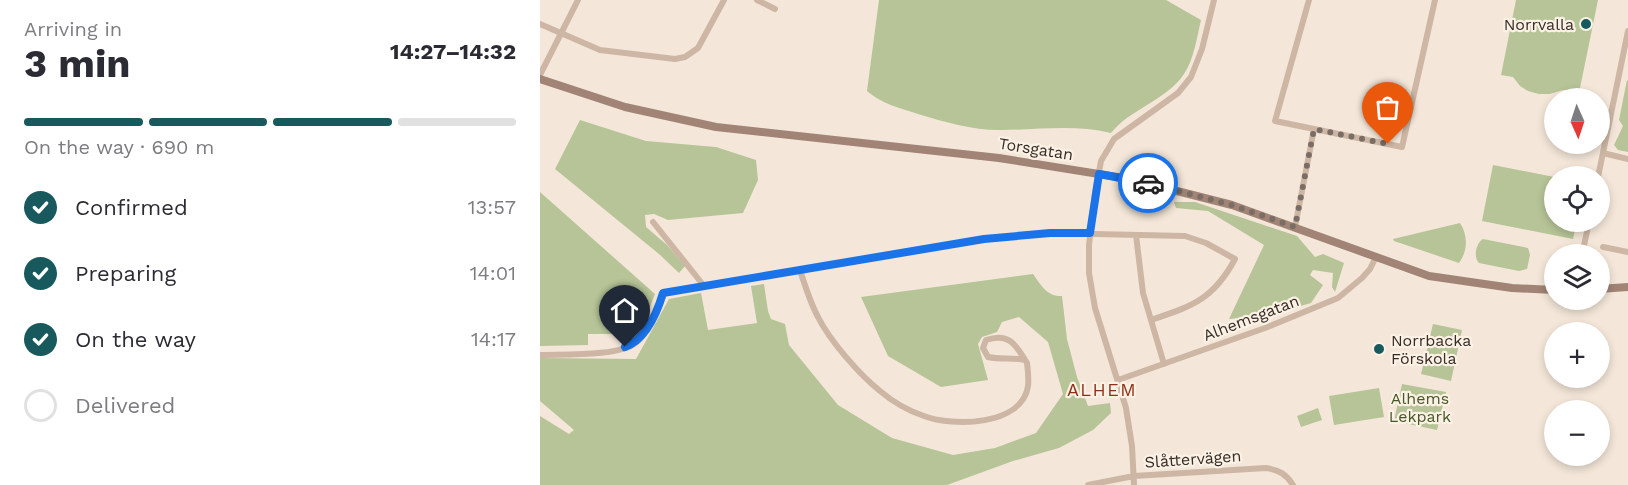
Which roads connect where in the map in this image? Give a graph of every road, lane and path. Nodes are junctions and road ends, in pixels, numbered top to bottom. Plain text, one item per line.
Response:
1 (578, 0) edge
2 (723, 0) edge
3 (757, 0) edge
4 (1214, 0) edge
5 (1309, 0) edge
6 (1435, 0) edge
7 (775, 9) dead end
8 (540, 24) edge
9 (1628, 31) edge
10 (561, 34) junction
11 (540, 77) edge
12 (1610, 119) edge
13 (1314, 129) junction
14 (1607, 154) edge
15 (1628, 159) edge
16 (1099, 174) junction
17 (653, 222) dead end
18 (1295, 227) junction
19 (1090, 233) junction
20 (1136, 235) junction
21 (1610, 248) edge
22 (1628, 252) edge
23 (1376, 257) junction
24 (800, 270) junction
25 (704, 286) junction
26 (1628, 287) edge
27 (1610, 288) edge
28 (1544, 289) edge
29 (1151, 320) junction
30 (540, 355) edge
31 (1025, 360) junction
32 (1164, 364) junction
33 (1118, 380) junction
34 (1134, 476) junction
35 (1088, 485) edge
36 (1134, 485) edge
37 (1293, 485) edge

1 - 10 street
2 - 10 street
3 - 7 street
4 - 16 street
5 - 13 street
6 - 13 street
8 - 10 street
9 - 12 street
10 - 11 street
11 - 16 main road, Torsgatan
13 - 18 street
14 - 15 street
16 - 18 main road, Torsgatan
16 - 19 street
17 - 25 street
18 - 23 main road, Torsgatan
19 - 20 street
19 - 24 street
19 - 33 street
20 - 29 street
20 - 29 street
21 - 22 street
23 - 28 main road, Torsgatan
23 - 32 street, Alhemsgatan
24 - 25 street
24 - 31 street
25 - 30 street
26 - 27 main road
29 - 32 street
31 - 31 street
32 - 33 street, Alhemsgatan
33 - 34 street
34 - 35 street, Slåttervägen
34 - 36 street
34 - 37 street, Slåttervägen

